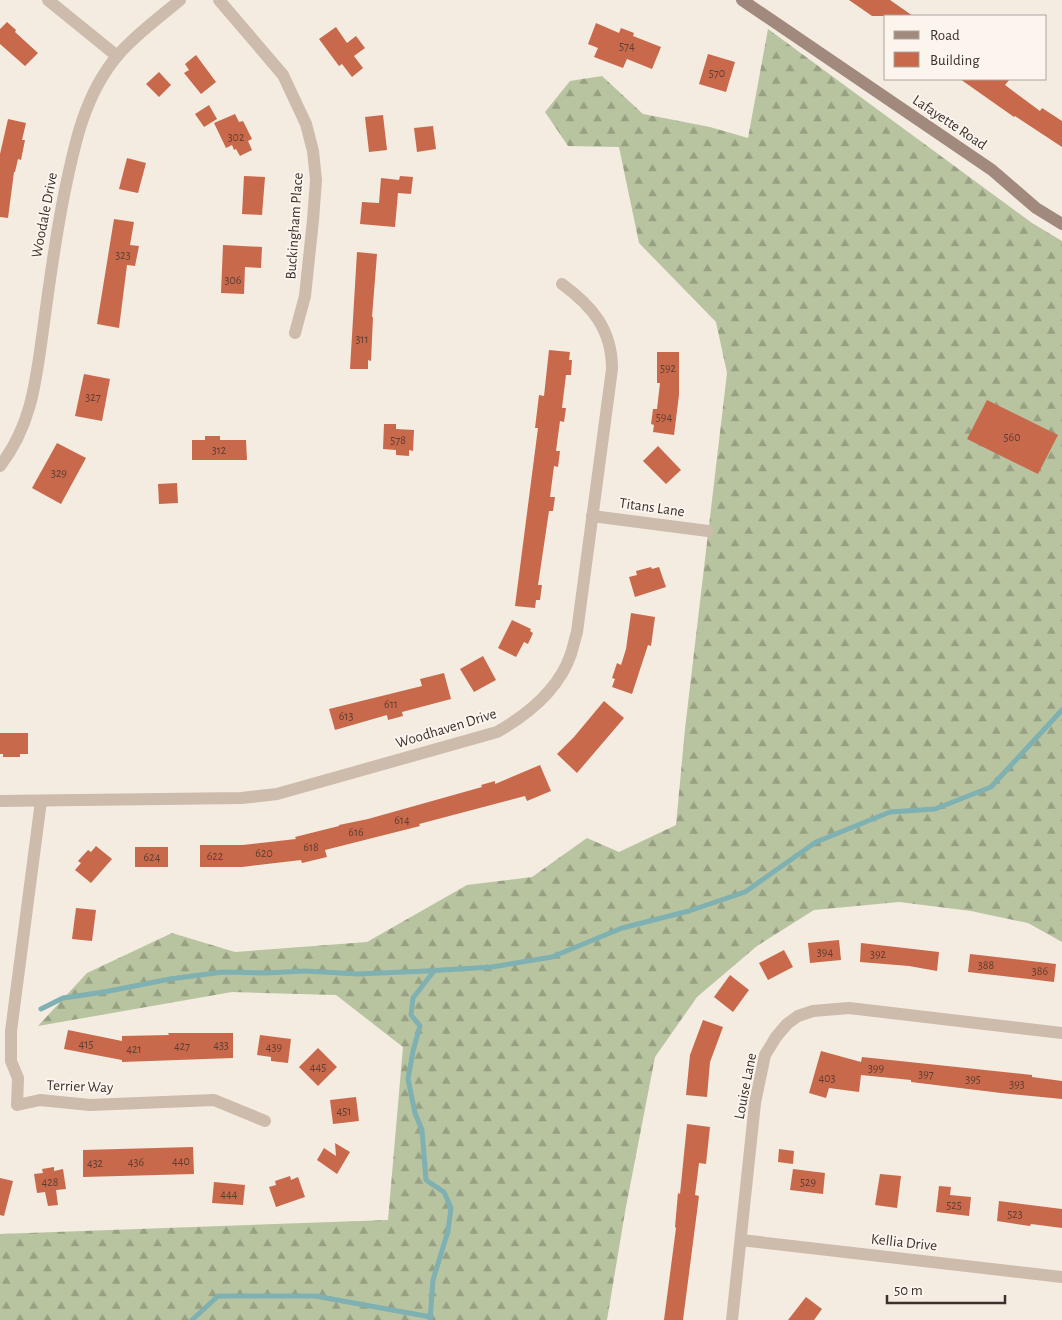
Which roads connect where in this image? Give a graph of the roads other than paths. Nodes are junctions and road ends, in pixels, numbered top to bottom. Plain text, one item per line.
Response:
1 (48, 0) edge
2 (180, 0) edge
3 (219, 0) edge
4 (742, 0) edge
5 (117, 56) junction
6 (1062, 224) edge
7 (562, 284) dead end
8 (295, 333) dead end
9 (0, 466) edge
10 (592, 516) junction
11 (708, 531) dead end
12 (0, 801) edge
13 (41, 801) junction
14 (1062, 1033) edge
15 (264, 1121) dead end
16 (741, 1240) junction
17 (1062, 1277) edge
18 (732, 1320) edge

1 - 5 street
2 - 5 street, Woodale Drive
3 - 8 street, Buckingham Place
4 - 6 main road, Lafayette Road
5 - 9 street, Woodale Drive
7 - 10 street, Woodhaven Drive
10 - 11 street, Titans Lane
10 - 13 street, Woodhaven Drive
12 - 13 street, Woodhaven Drive
13 - 15 street, Terrier Way
14 - 16 street, Louise Lane
16 - 17 street, Kellia Drive
16 - 18 street, Louise Lane

